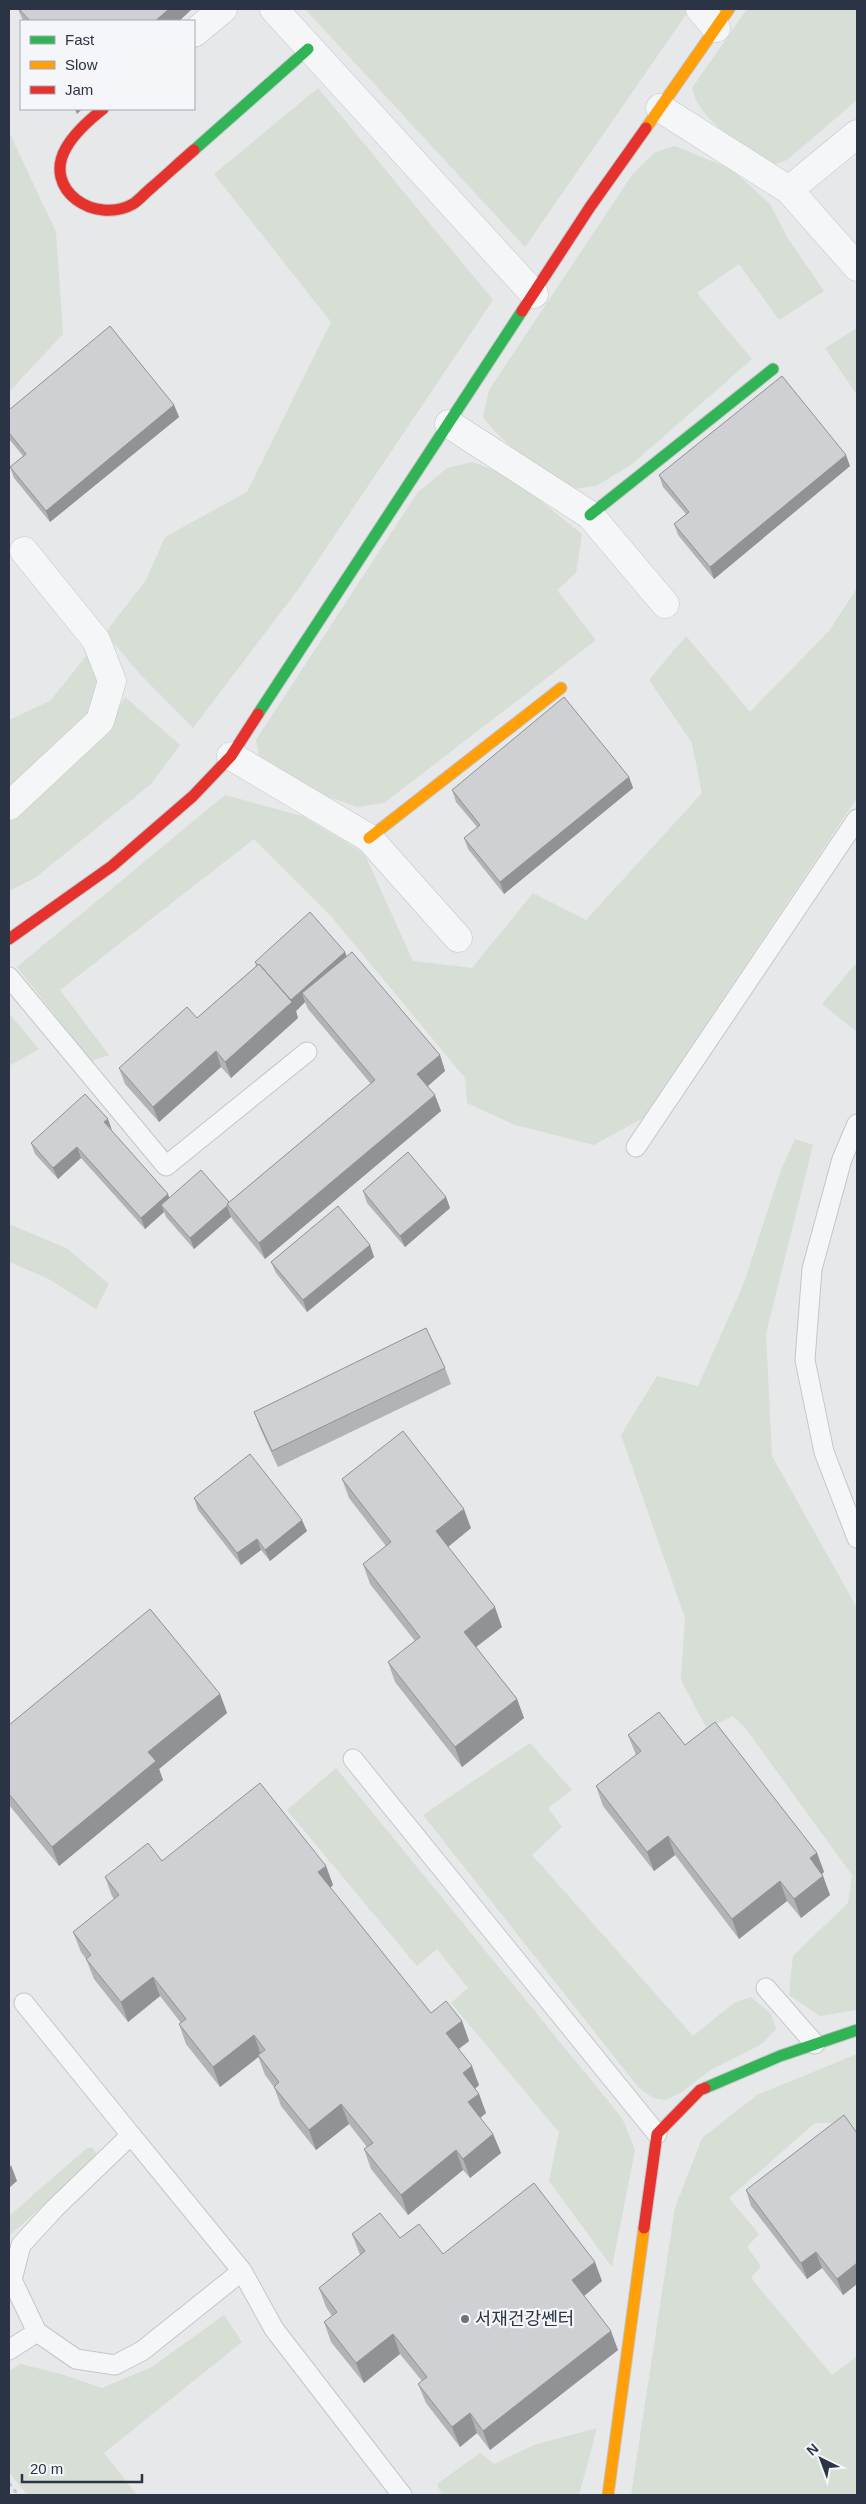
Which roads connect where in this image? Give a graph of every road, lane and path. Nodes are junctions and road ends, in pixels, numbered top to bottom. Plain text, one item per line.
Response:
1 (224, 9) edge
2 (274, 9) edge
3 (715, 15) edge
4 (195, 32) edge
5 (308, 48) junction
6 (660, 108) junction
7 (102, 110) edge
8 (857, 134) edge
9 (789, 190) junction
10 (857, 267) edge
11 (534, 294) junction
12 (772, 369) dead end
13 (449, 424) junction
14 (590, 515) junction
15 (24, 551) dead end
16 (665, 604) dead end
17 (561, 688) dead end
18 (231, 756) junction
19 (9, 806) edge
20 (857, 819) edge
21 (369, 838) junction
22 (458, 938) dead end
23 (9, 939) edge
24 (9, 978) edge
25 (307, 1052) dead end
26 (857, 1124) edge
27 (636, 1147) dead end
28 (857, 1538) edge
29 (353, 1759) dead end
30 (766, 1988) dead end
31 (24, 2003) dead end
32 (857, 2030) edge
33 (814, 2044) junction
34 (657, 2134) junction
35 (131, 2135) junction
36 (242, 2271) junction
37 (37, 2332) junction
38 (9, 2350) edge
39 (9, 2483) edge
40 (18, 2495) edge
41 (402, 2495) edge
42 (608, 2495) edge

1 - 4 street
2 - 5 street
3 - 6 street
5 - 7 street
5 - 11 street
6 - 9 street
6 - 11 street
8 - 9 street
9 - 10 street
11 - 13 street
12 - 14 street
13 - 14 street
13 - 18 street
14 - 16 street
15 - 19 street
17 - 21 street
18 - 21 street
18 - 23 street
20 - 27 lane
21 - 22 street
24 - 25 lane
26 - 28 lane
29 - 34 lane
30 - 33 lane
31 - 35 lane
32 - 33 street
33 - 34 street
34 - 42 street
35 - 36 lane
35 - 37 lane
36 - 37 lane
36 - 41 lane
37 - 38 lane
39 - 40 path

